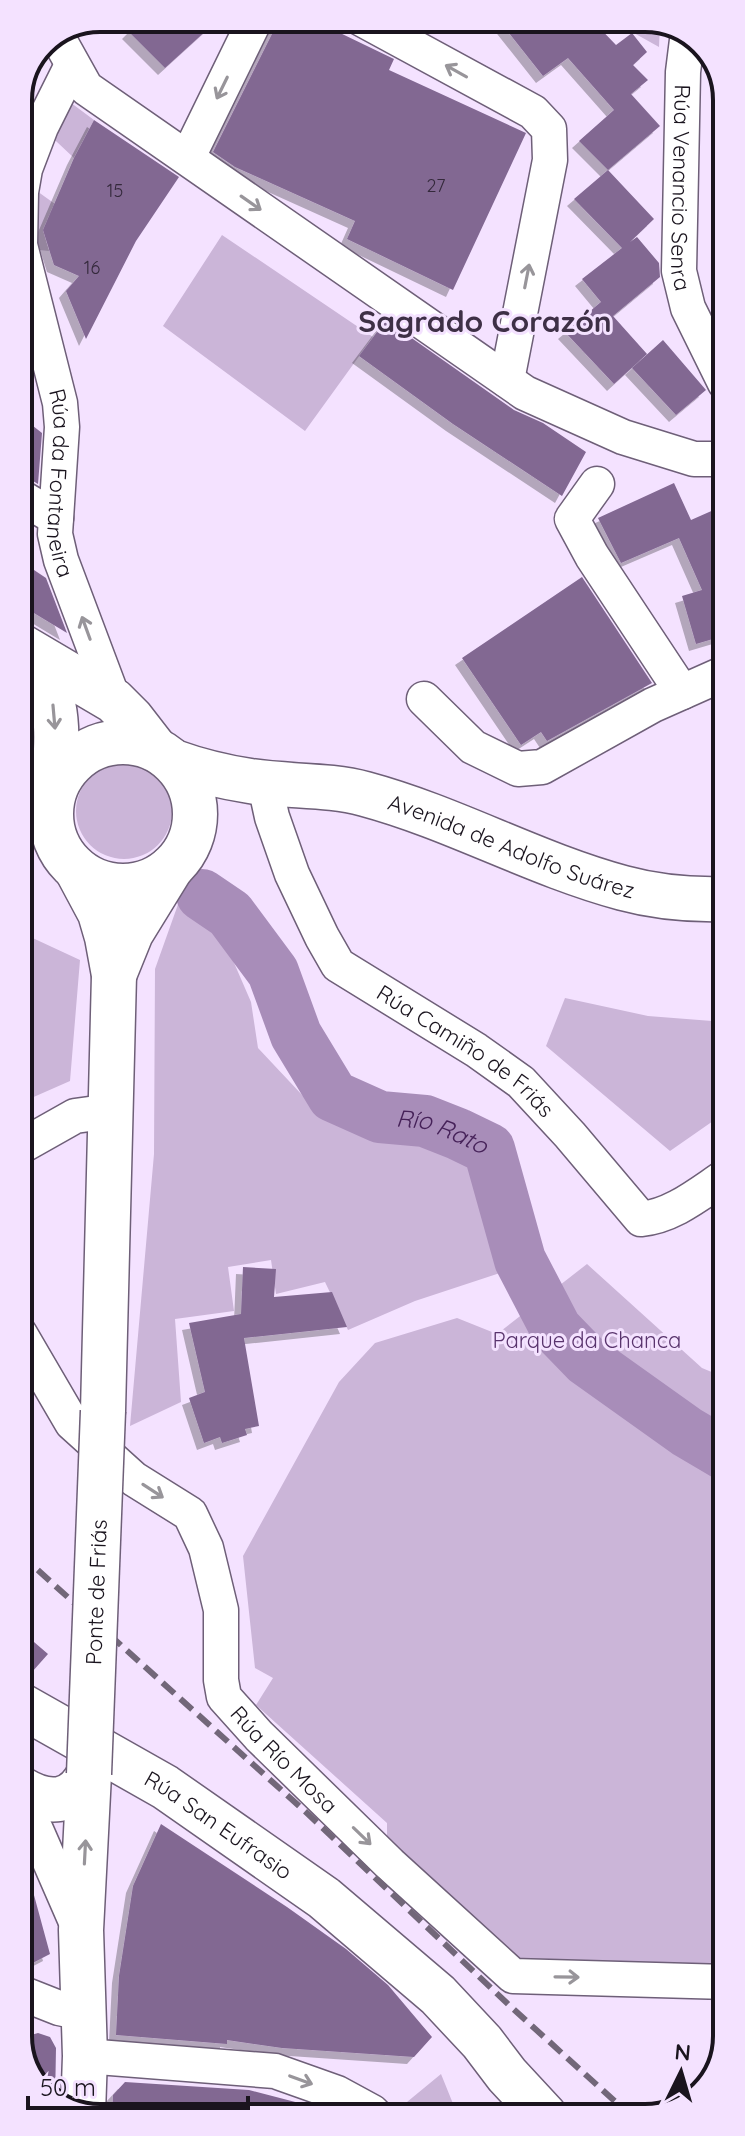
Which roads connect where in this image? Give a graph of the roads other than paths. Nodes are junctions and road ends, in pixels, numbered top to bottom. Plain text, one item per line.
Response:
1 (249, 32) edge
2 (386, 32) edge
3 (686, 46) edge
4 (65, 51) edge
5 (32, 151) edge
6 (188, 157) junction
7 (32, 292) edge
8 (713, 334) edge
9 (507, 380) junction
10 (713, 459) edge
11 (597, 484) dead end
12 (32, 504) edge
13 (56, 518) junction
14 (32, 653) edge
15 (32, 661) edge
16 (713, 678) edge
17 (682, 692) junction
18 (424, 699) dead end
19 (114, 701) junction
20 (164, 755) junction
21 (282, 790) junction
22 (53, 793) junction
23 (181, 854) junction
24 (77, 870) junction
25 (713, 899) edge
26 (114, 975) junction
27 (111, 1111) junction
28 (32, 1140) edge
29 (713, 1184) edge
30 (32, 1349) edge
31 (87, 1417) junction
32 (32, 1712) edge
33 (89, 1774) junction
34 (32, 1794) edge
35 (32, 1822) edge
36 (81, 1930) junction
37 (402, 1965) junction
38 (713, 1982) edge
39 (32, 1997) edge
40 (83, 2013) junction
41 (85, 2056) junction
42 (83, 2102) edge
43 (357, 2104) edge
44 (495, 2104) edge
45 (534, 2104) edge

1 -> 6 street
9 -> 2 street
3 - 8 street, Rúa Venancio Senra
4 - 5 street, Rúa da Fontaneira
4 - 6 street
6 -> 9 street
7 - 13 street, Rúa da Fontaneira
9 - 10 street
11 - 17 street
12 - 13 street
19 -> 13 street, Rúa da Fontaneira
14 - 19 street
15 -> 22 street
16 - 17 street
17 - 18 street
19 - 20 street
20 - 21 street, Avenida de Adolfo Suárez
20 - 22 street
20 - 23 street
21 - 23 street
21 - 25 street, Avenida de Adolfo Suárez
21 - 29 street, Rúa Camiño de Friás
22 - 24 street
23 - 24 street
23 - 26 street
24 - 26 street
26 - 27 street
27 - 28 street
27 - 31 street
30 - 31 street, Rúa Río Mosa
31 - 33 street, Ponte de Friás, bridge
31 -> 38 street, Rúa Río Mosa
32 - 37 street, Rúa San Eufrasio
33 - 34 street
36 -> 33 street, Ponte de Friás
35 - 36 street
36 - 40 street, Ponte de Friás
37 - 44 street, Rúa San Eufrasio
37 - 45 street, Rúa San Eufrasio
39 - 40 street
40 - 41 street, Ponte de Friás
41 - 42 street, Ponte de Friás
41 -> 43 street

